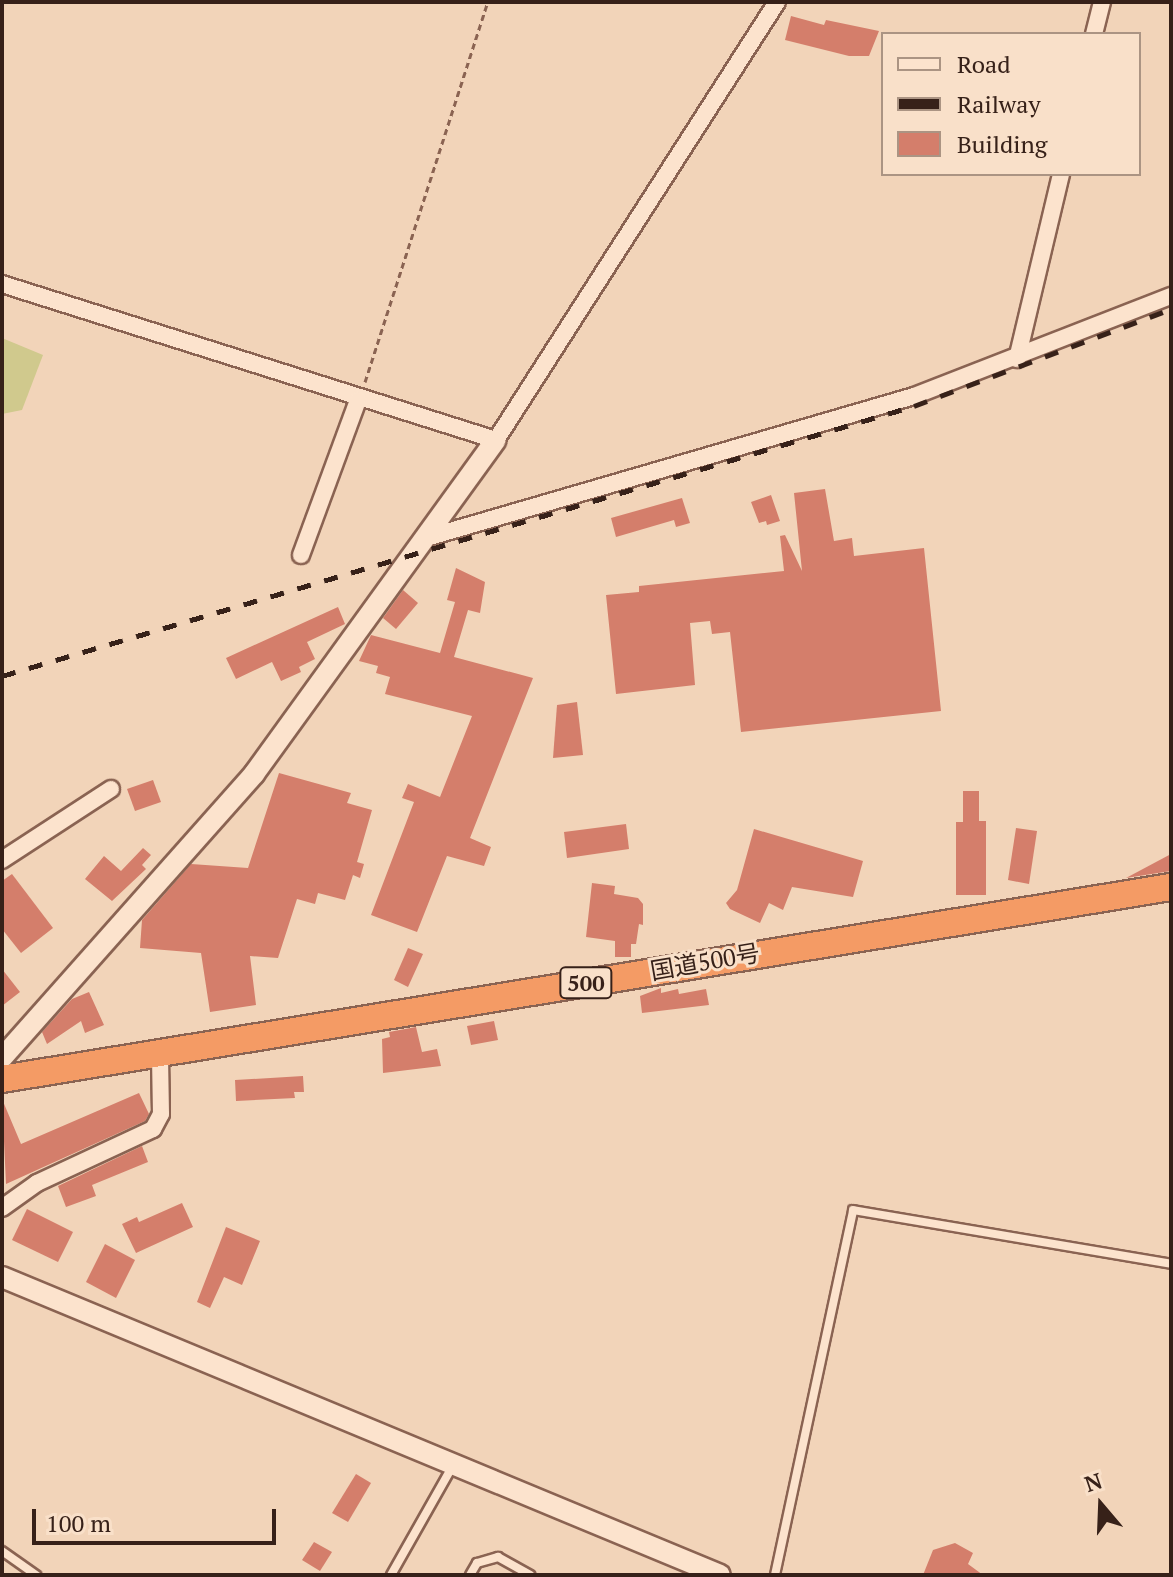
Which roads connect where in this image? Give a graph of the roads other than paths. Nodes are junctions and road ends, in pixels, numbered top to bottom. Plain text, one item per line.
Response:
1 (777, 2) edge
2 (1102, 2) edge
3 (1094, 32) edge
4 (1061, 176) edge
5 (2, 284) edge
6 (1171, 296) edge
7 (1017, 359) junction
8 (358, 400) junction
9 (496, 440) junction
10 (426, 538) junction
11 (301, 555) dead end
12 (111, 789) dead end
13 (2, 860) edge
14 (1171, 887) edge
15 (160, 1057) junction
16 (2, 1058) edge
17 (2, 1079) edge
18 (2, 1208) edge
19 (1171, 1264) edge
20 (2, 1277) edge
21 (452, 1467) junction
22 (2, 1551) edge
23 (36, 1575) edge
24 (391, 1575) edge
25 (470, 1575) edge
26 (530, 1575) edge
27 (720, 1575) edge
28 (775, 1575) edge

1 - 9 street
2 - 3 street
4 - 7 street
5 - 8 street
6 - 7 street
7 - 10 street
8 - 9 street
8 - 11 street
9 - 10 street
10 - 16 street
12 - 13 street
14 - 15 highway, 国道500号 / 500
15 - 17 highway, 国道500号 / 500
15 - 18 street
19 - 28 lane
20 - 21 street
21 - 24 lane
21 - 27 street
22 - 23 lane
25 - 26 lane

